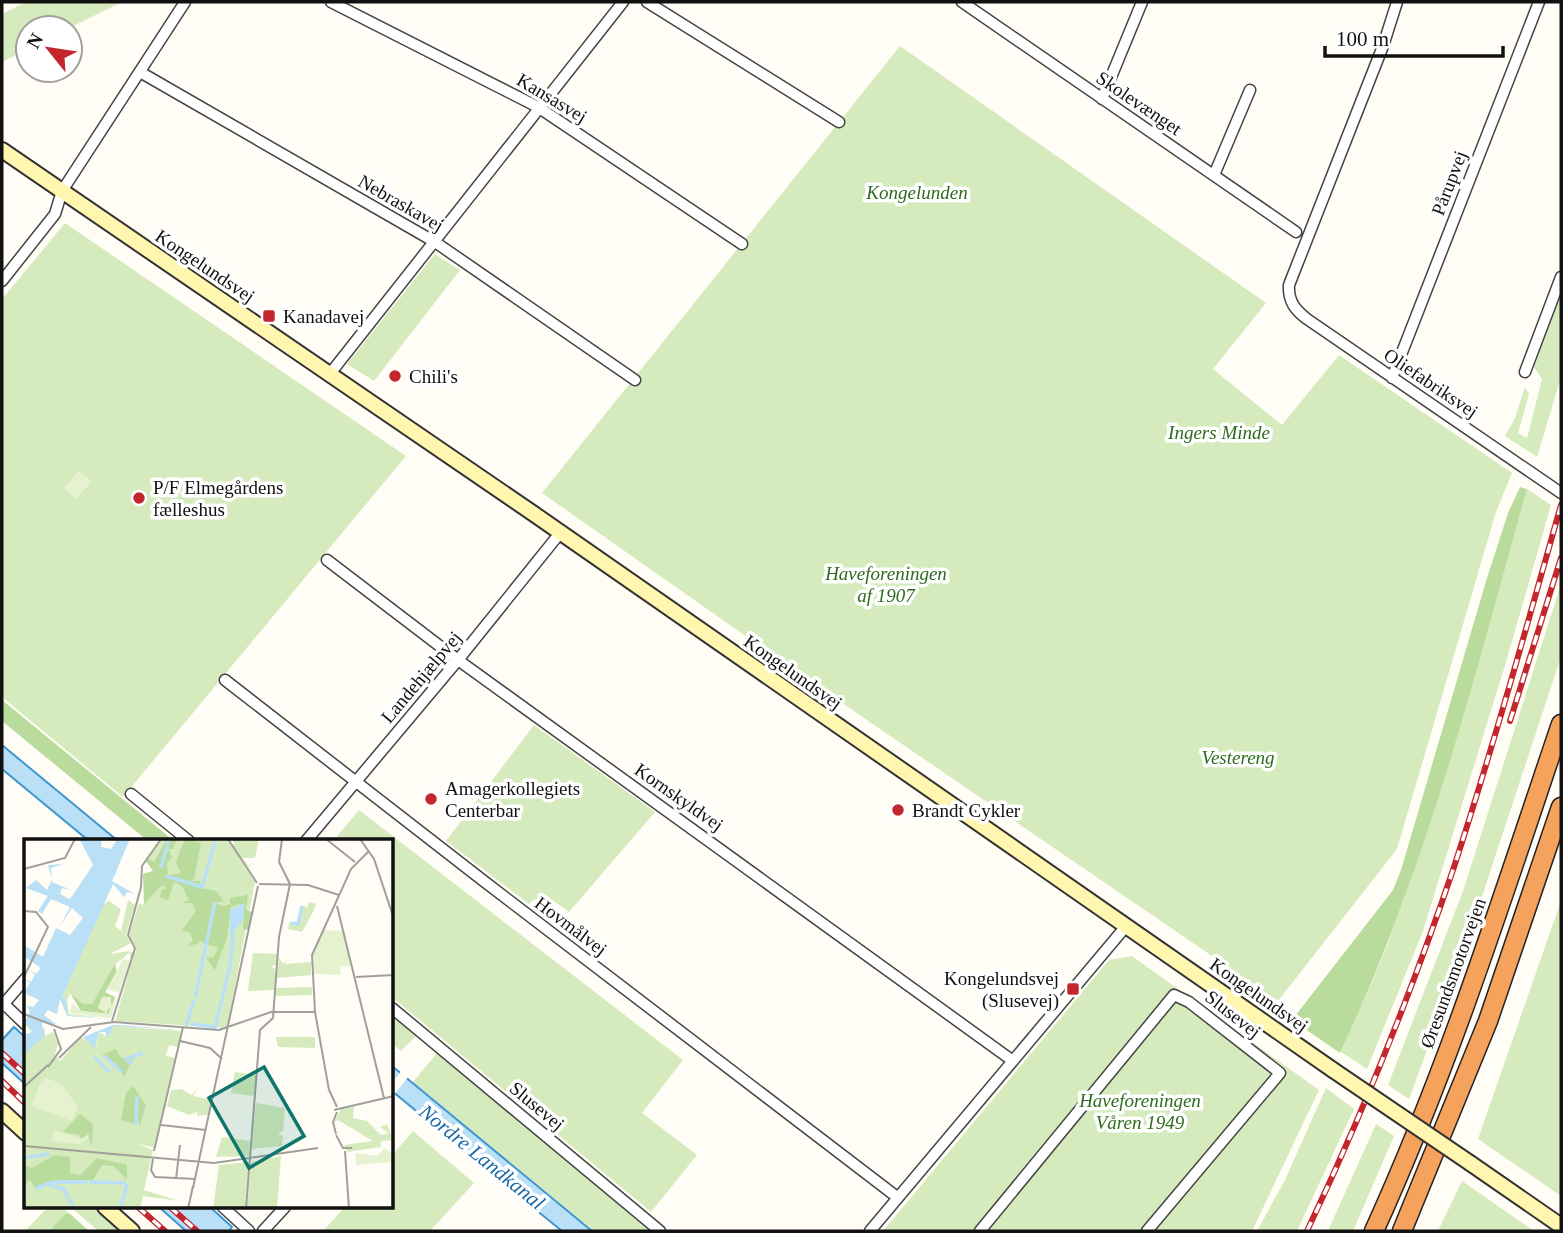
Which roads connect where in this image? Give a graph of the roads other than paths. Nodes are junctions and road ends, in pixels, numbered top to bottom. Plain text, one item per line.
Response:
1 (185, 2) edge
2 (331, 2) edge
3 (623, 2) edge
4 (647, 2) edge
5 (962, 2) edge
6 (1142, 2) edge
7 (1396, 2) edge
8 (1539, 2) edge
9 (140, 72) junction
10 (1250, 90) dead end
11 (1102, 99) junction
12 (538, 107) junction
13 (839, 121) dead end
14 (2, 150) edge
15 (1214, 175) junction
16 (62, 191) junction
17 (1296, 232) dead end
18 (435, 242) junction
19 (742, 244) dead end
20 (1561, 277) edge
21 (2, 281) edge
22 (1525, 372) dead end
23 (329, 375) junction
24 (1392, 377) junction
25 (635, 380) dead end
26 (1561, 493) edge
27 (561, 533) junction
28 (327, 560) dead end
29 (458, 660) junction
30 (225, 680) dead end
31 (1561, 724) edge
32 (356, 783) junction
33 (131, 794) dead end
34 (1561, 807) edge
35 (187, 839) edge
36 (308, 839) edge
37 (1127, 925) junction
38 (24, 980) edge
39 (2, 1004) edge
40 (394, 1010) edge
41 (24, 1023) edge
42 (1013, 1060) junction
43 (2, 1111) edge
44 (24, 1131) edge
45 (897, 1197) junction
46 (106, 1208) edge
47 (224, 1208) edge
48 (284, 1208) edge
49 (1561, 1226) edge
50 (132, 1231) edge
51 (249, 1231) edge
52 (263, 1231) edge
53 (660, 1231) edge
54 (870, 1231) edge
55 (980, 1231) edge
56 (1147, 1231) edge
57 (1374, 1231) edge
58 (1402, 1231) edge

1 - 9 street
2 - 12 street, Kansasvej
3 - 12 street
4 - 13 street
5 - 11 street, Skolevænget
6 - 11 street
7 - 24 street, Oliefabriksvej
8 - 24 street, Pårupvej
9 - 16 street
9 - 18 street, Nebraskavej
10 - 15 street
11 - 15 street, Skolevænget
12 - 18 street
12 - 19 street, Kansasvej
14 - 16 street, Kongelundsvej
15 - 17 street, Skolevænget
16 - 21 street
16 - 23 street, Kongelundsvej
18 - 23 street
18 - 25 street, Nebraskavej
20 - 22 street
23 - 27 street, Kongelundsvej
24 - 26 street, Oliefabriksvej
27 - 29 street, Landehjælpvej
27 - 37 street, Kongelundsvej
28 - 29 street, Kornskyldvej
29 - 32 street, Landehjælpvej
29 - 42 street, Kornskyldvej
30 - 32 street, Hovmålvej
31 - 57 highway, Øresundsmotorvejen
32 - 36 street, Landehjælpvej
32 - 45 street, Hovmålvej
33 - 35 street
34 - 58 highway
37 - 42 street
37 - 49 street, Kongelundsvej, bridge
38 - 39 street
39 - 41 street
40 - 53 street, Slusevej
42 - 45 street
43 - 44 street
45 - 54 street
46 - 50 street
47 - 51 street
48 - 52 street
55 - 56 street, Slusevej

